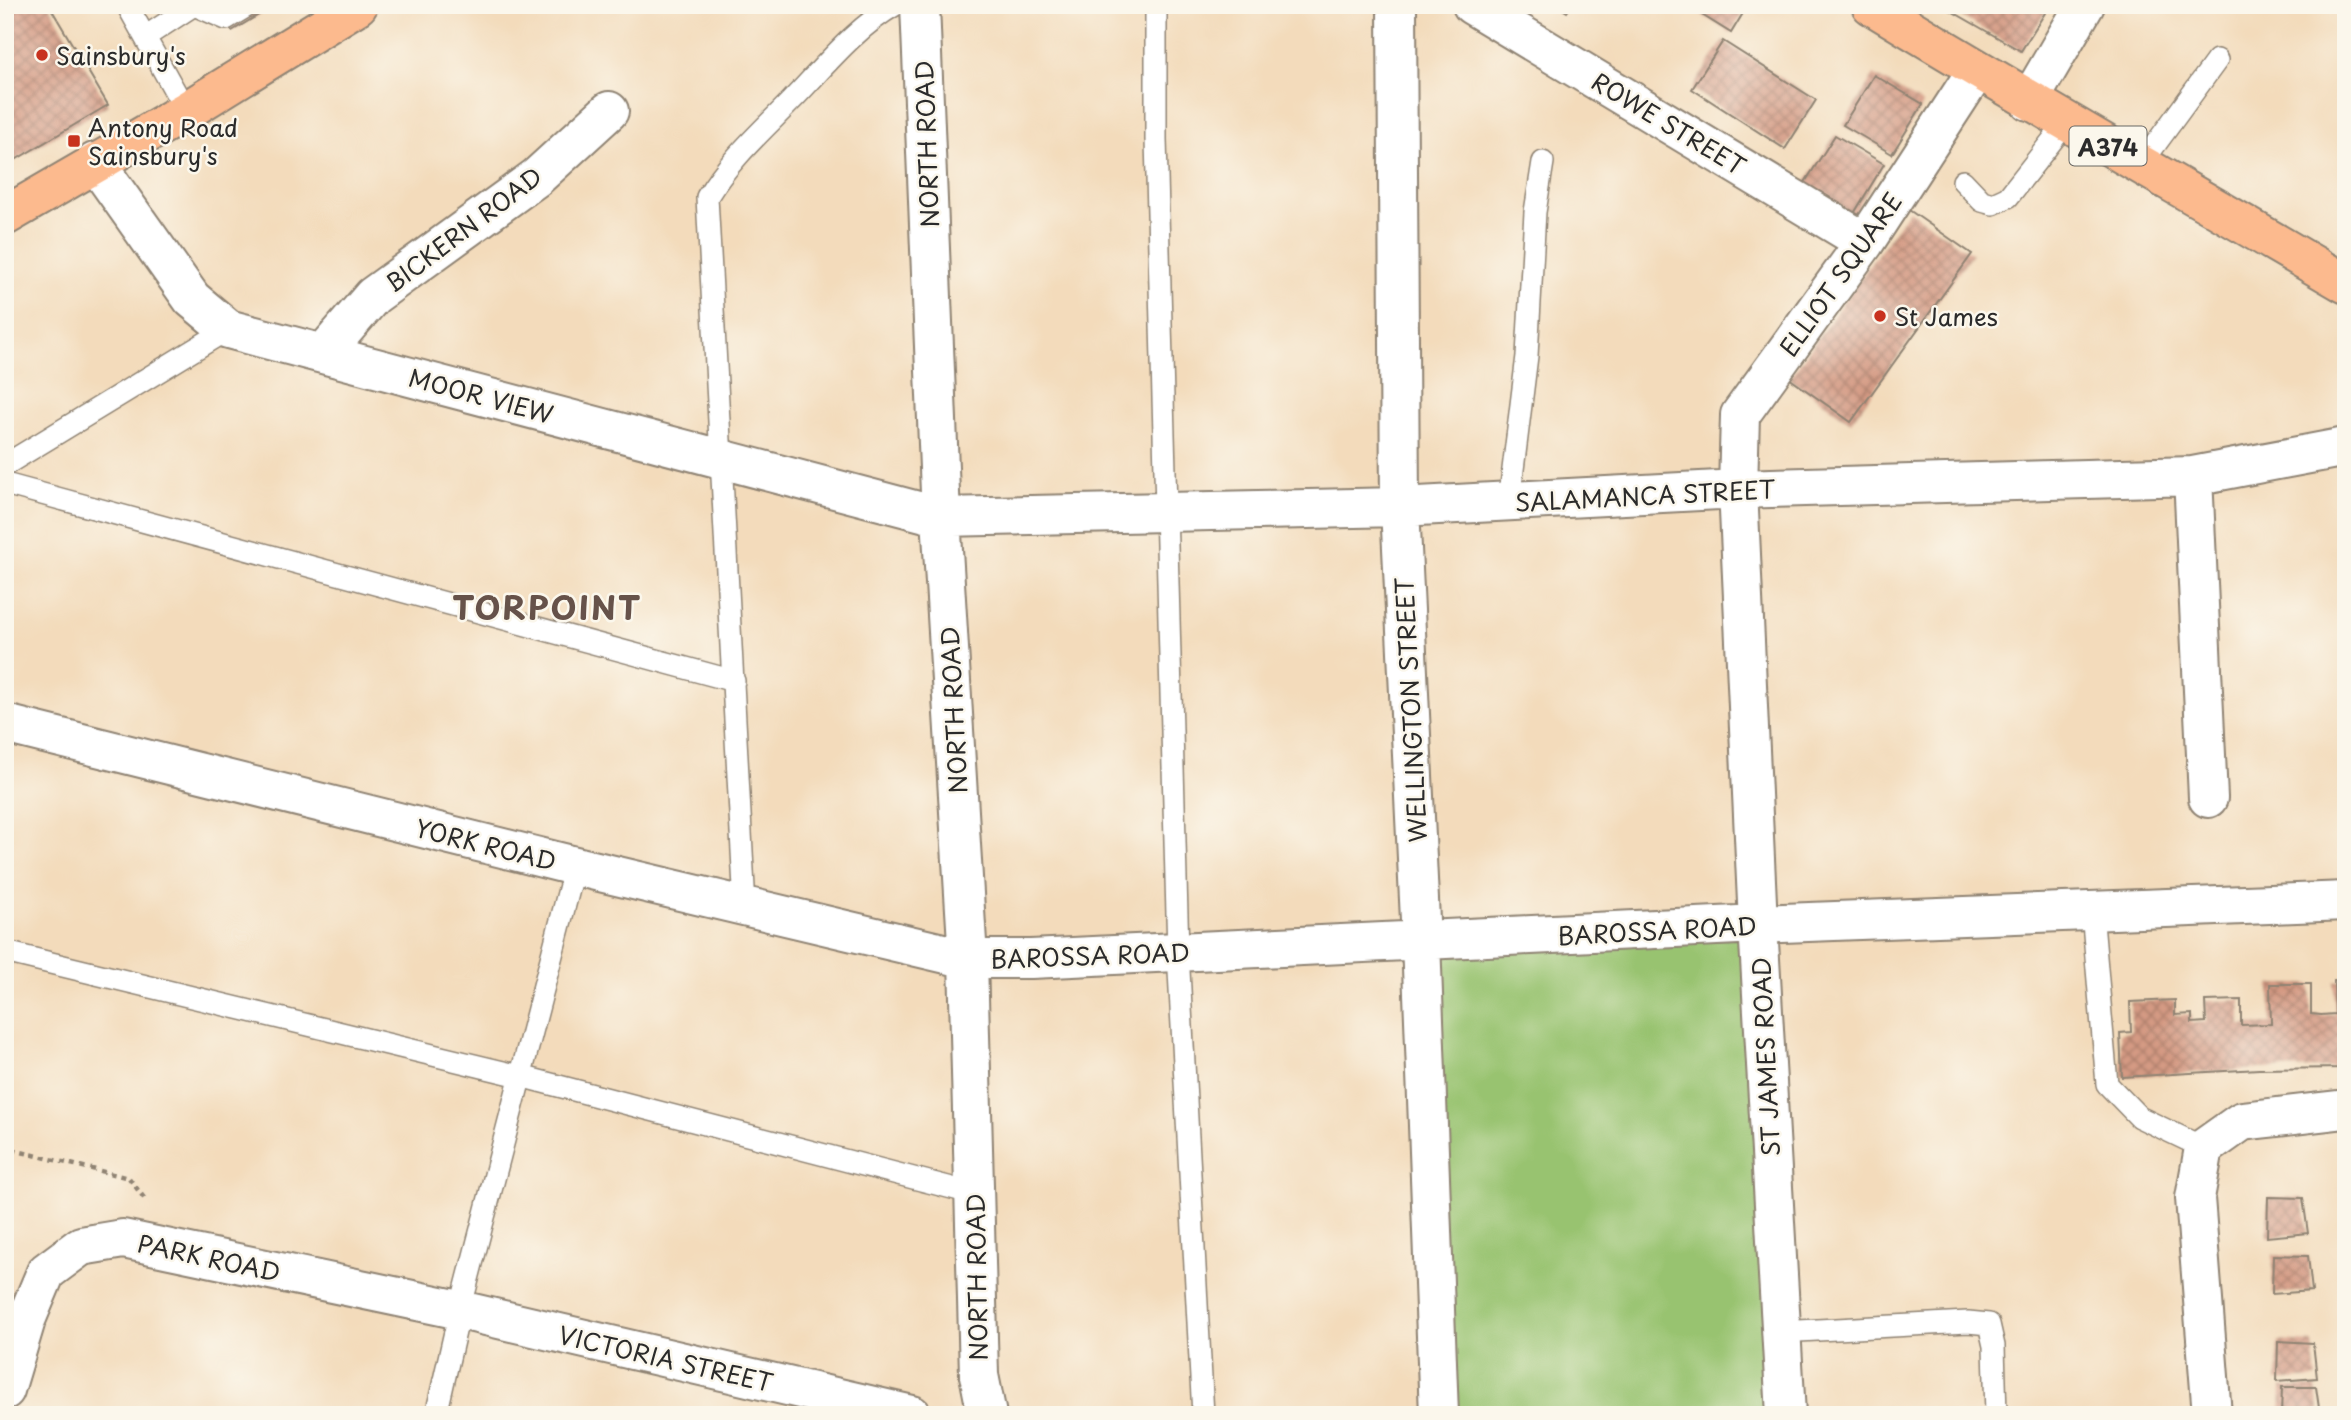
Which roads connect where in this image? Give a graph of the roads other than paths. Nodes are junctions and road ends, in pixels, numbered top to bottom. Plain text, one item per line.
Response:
1 (127, 5) edge
2 (194, 5) edge
3 (249, 5) edge
4 (358, 5) edge
5 (895, 5) edge
6 (920, 5) edge
7 (1156, 5) edge
8 (1397, 5) edge
9 (1472, 5) edge
10 (1871, 5) edge
11 (2085, 5) edge
12 (145, 37) junction
13 (2217, 61) dead end
14 (1978, 70) junction
15 (2029, 101) junction
16 (186, 111) junction
17 (609, 111) dead end
18 (2066, 123) junction
19 (95, 162) junction
20 (1544, 162) dead end
21 (2141, 163) junction
22 (1963, 181) dead end
23 (5, 216) edge
24 (1865, 242) junction
25 (2346, 284) edge
26 (228, 329) junction
27 (324, 353) junction
28 (2346, 447) edge
29 (723, 459) junction
30 (5, 465) edge
31 (2193, 476) junction
32 (5, 484) edge
33 (1738, 489) junction
34 (1509, 502) junction
35 (1400, 507) junction
36 (1167, 513) junction
37 (941, 517) junction
38 (734, 681) junction
39 (5, 724) edge
40 (2208, 798) dead end
41 (575, 866) junction
42 (2346, 901) edge
43 (745, 907) junction
44 (2092, 911) junction
45 (1758, 924) junction
46 (1421, 941) junction
47 (1178, 952) junction
48 (5, 953) edge
49 (968, 959) junction
50 (520, 1076) junction
51 (2346, 1109) edge
52 (2204, 1148) junction
53 (975, 1194) junction
54 (460, 1310) junction
55 (1780, 1332) junction
56 (5, 1390) edge
57 (436, 1415) edge
58 (912, 1415) edge
59 (987, 1415) edge
60 (1203, 1415) edge
61 (1439, 1415) edge
62 (1786, 1415) edge
63 (1996, 1415) edge
64 (2212, 1415) edge

1 - 12 lane
2 - 3 lane
2 - 12 lane
4 - 16 main road
5 - 29 lane
6 - 37 street, NORTH ROAD
7 - 36 lane
8 - 35 street, WELLINGTON STREET
9 - 24 street, ROWE STREET
10 - 14 main road, A374
11 - 15 street
12 - 16 lane
13 - 21 lane
14 - 15 main road, A374
14 - 24 street, ELLIOT SQUARE
15 - 18 main road, A374
16 - 19 main road
17 - 27 street, BICKERN ROAD
18 - 21 main road, A374
18 - 22 lane
19 - 23 main road
19 - 26 street, MOOR VIEW
20 - 34 lane
21 - 25 main road, A374
24 - 33 street, ELLIOT SQUARE
26 - 27 street, MOOR VIEW
26 - 30 lane
27 - 29 street, MOOR VIEW
28 - 31 street, SALAMANCA STREET
29 - 37 street, MOOR VIEW
29 - 38 lane
31 - 33 street, SALAMANCA STREET
31 - 40 street
32 - 38 lane
33 - 34 street, SALAMANCA STREET
33 - 45 street, ST JAMES ROAD
34 - 35 street, SALAMANCA STREET
35 - 36 street, SALAMANCA STREET
35 - 46 street, WELLINGTON STREET
36 - 37 street, SALAMANCA STREET
36 - 47 lane
37 - 49 street, NORTH ROAD
38 - 43 lane
39 - 41 street, YORK ROAD
41 - 43 street, YORK ROAD
41 - 50 lane
42 - 44 street, BAROSSA ROAD
43 - 49 street, YORK ROAD
44 - 45 street, BAROSSA ROAD
44 - 52 lane
45 - 46 street, BAROSSA ROAD
45 - 55 street, ST JAMES ROAD
46 - 47 street, BAROSSA ROAD
46 - 61 street, WELLINGTON STREET
47 - 49 street, BAROSSA ROAD
47 - 60 lane
48 - 50 lane
49 - 53 street, NORTH ROAD
50 - 53 lane
50 - 54 lane
51 - 52 street
52 - 64 street
53 - 59 street, NORTH ROAD
54 - 56 street, PARK ROAD
54 - 57 lane
54 - 58 street, VICTORIA STREET
55 - 62 street, ST JAMES ROAD
55 - 63 lane

